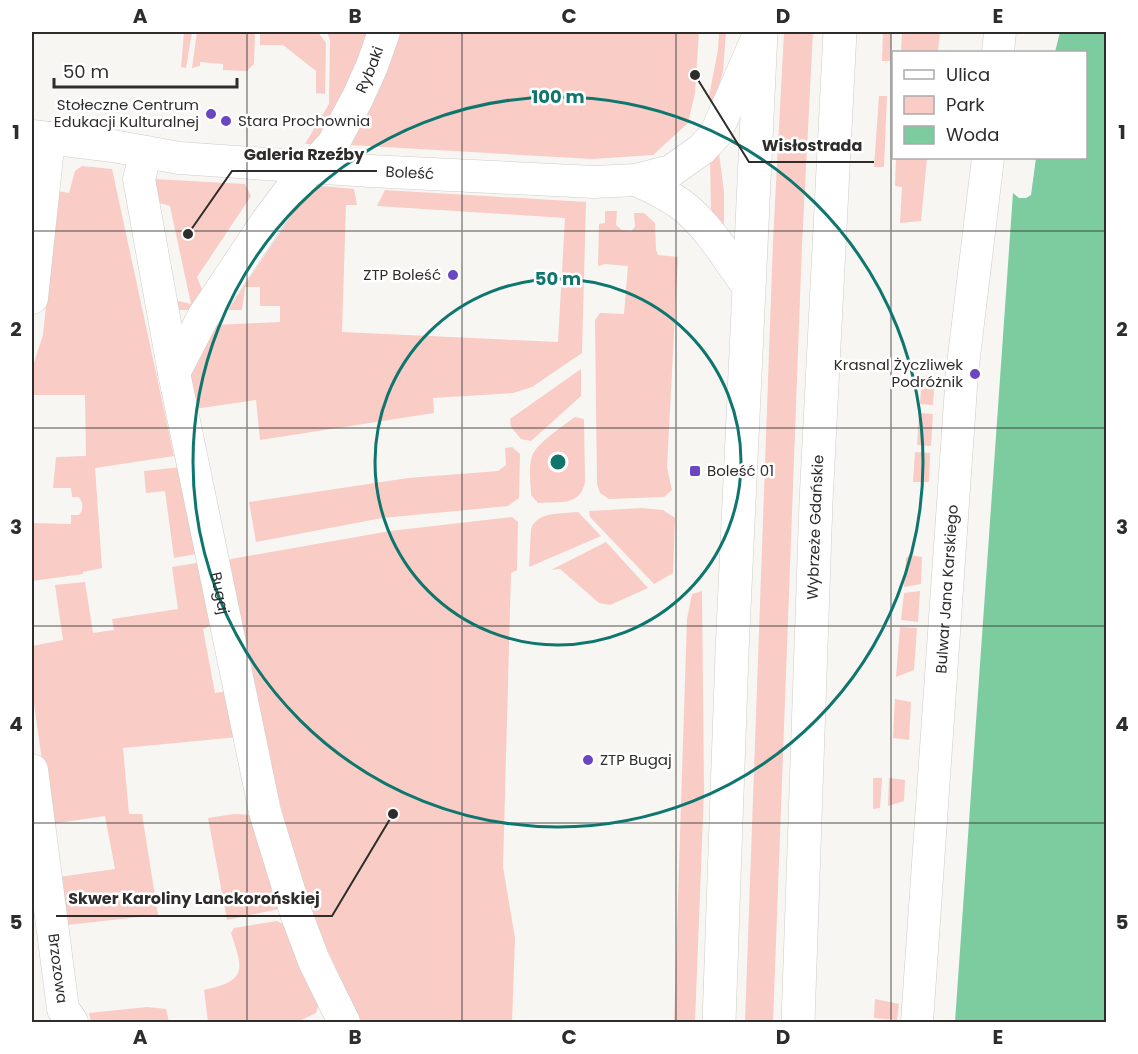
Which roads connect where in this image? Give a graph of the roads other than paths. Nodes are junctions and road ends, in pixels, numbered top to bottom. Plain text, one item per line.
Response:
1 (384, 32) edge
2 (761, 32) edge
3 (840, 32) edge
4 (1000, 32) edge
5 (998, 51) edge
6 (40, 137) edge
7 (146, 152) junction
8 (988, 159) edge
9 (312, 167) junction
10 (636, 180) junction
11 (749, 288) junction
12 (32, 298) edge
13 (174, 373) junction
14 (32, 770) edge
15 (71, 1022) edge
16 (344, 1023) edge
17 (719, 1023) edge
18 (798, 1023) edge
19 (917, 1023) edge

1 - 9 street, Rybaki
2 - 10 street, Boleść
2 - 11 main road
3 - 18 main road, Wybrzeże Gdańskie
4 - 5 street
6 - 7 street, Boleść
6 - 12 street
7 - 9 street, Boleść
7 - 13 street, Bugaj
8 - 19 street, Bulwar Jana Karskiego
9 - 10 street, Boleść
9 - 13 street, Rybaki
10 - 11 street, Boleść
11 - 17 main road
13 - 16 street, Bugaj
14 - 15 street, Brzozowa

